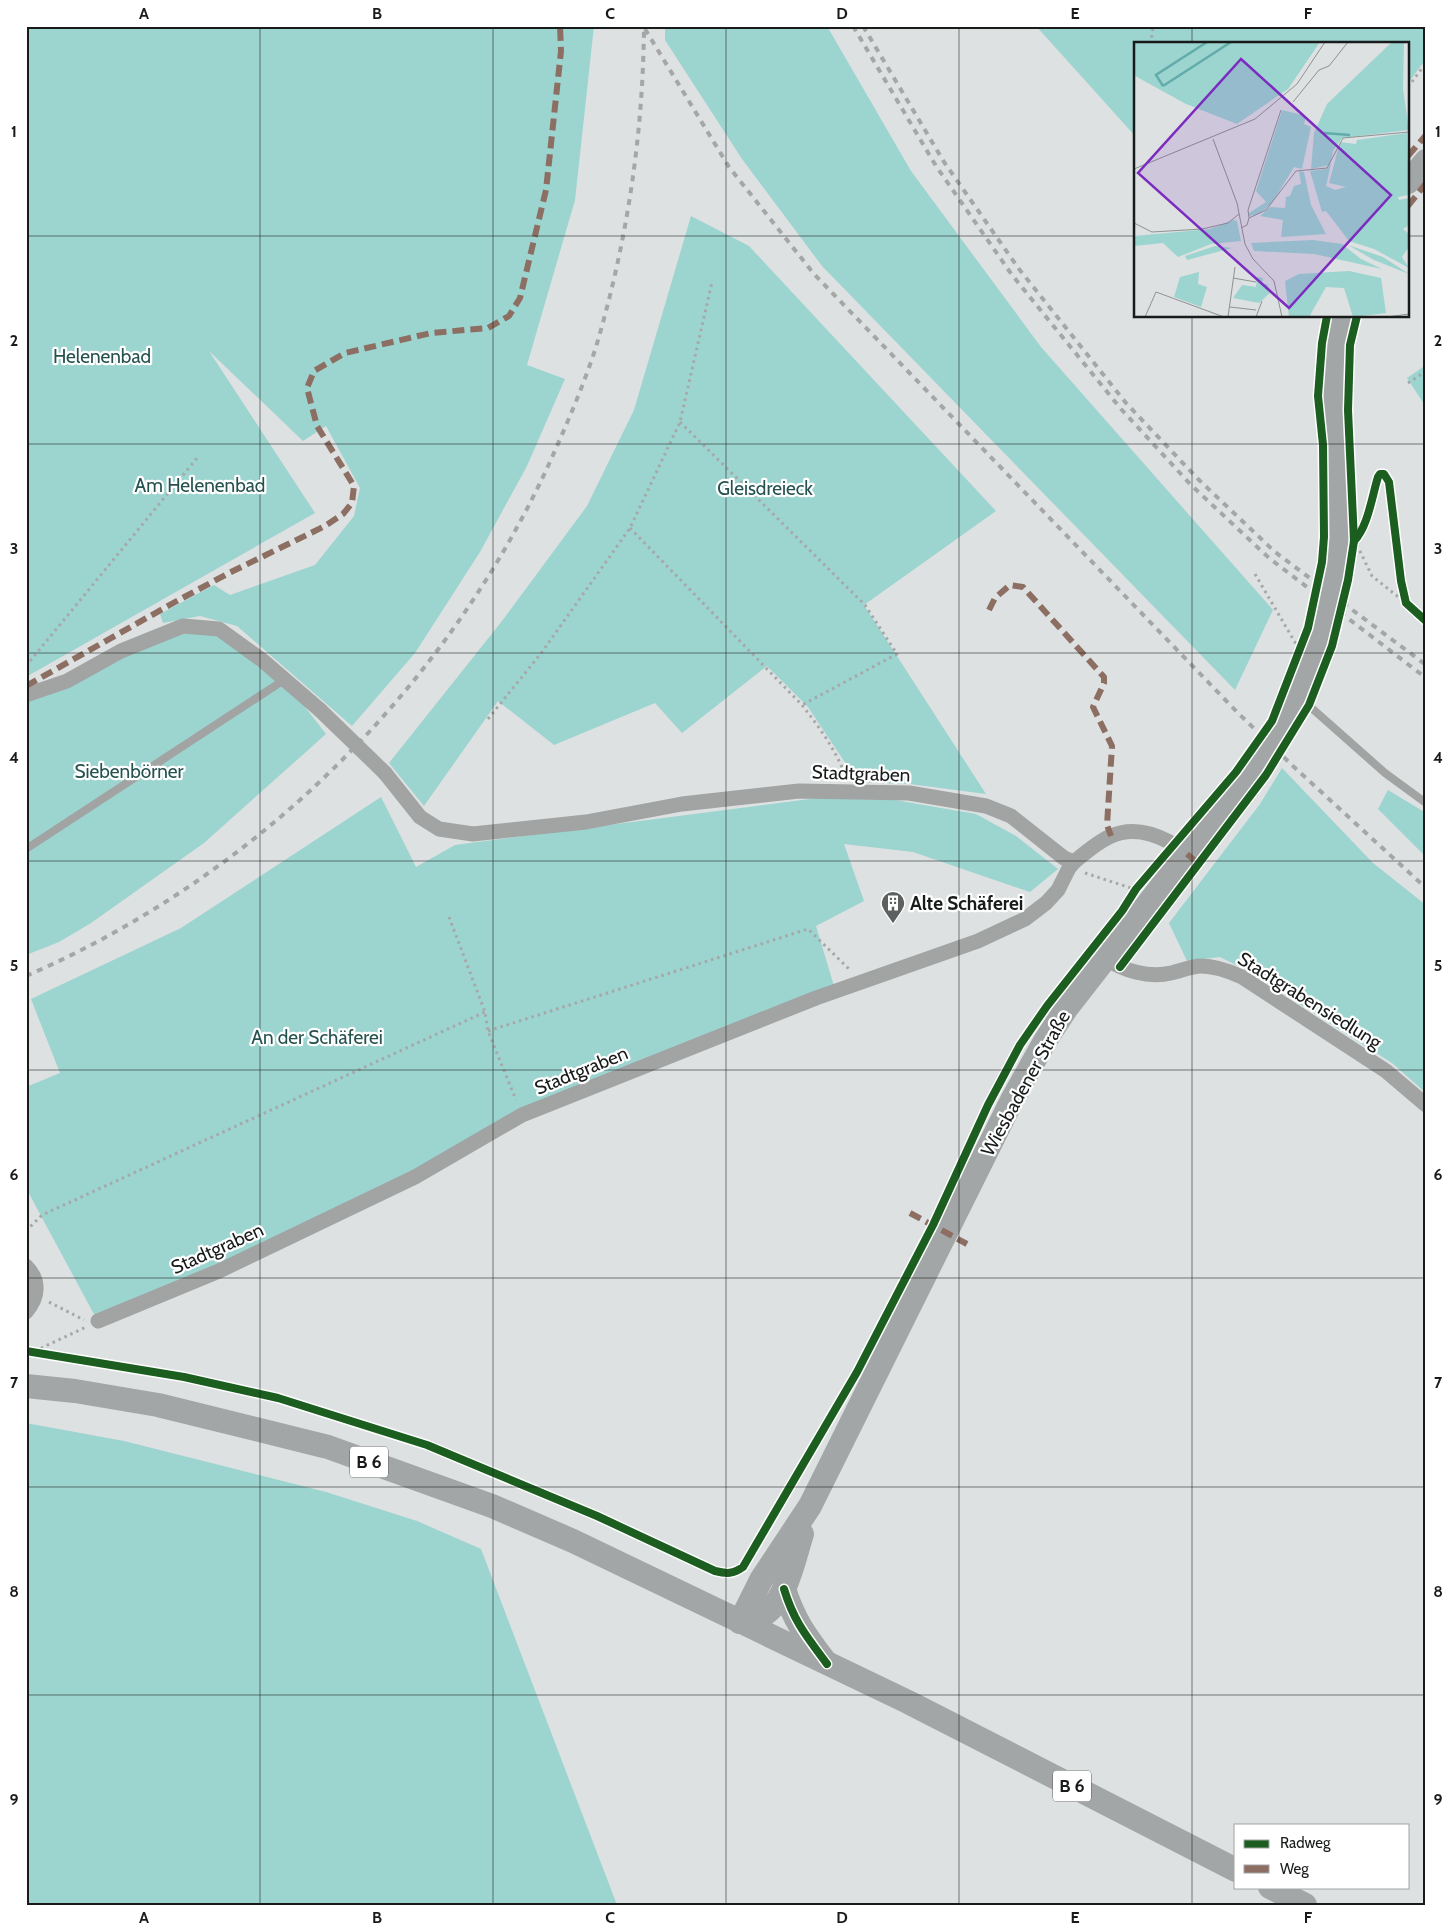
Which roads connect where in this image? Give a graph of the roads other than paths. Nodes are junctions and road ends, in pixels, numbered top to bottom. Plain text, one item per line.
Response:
1 (1426, 160) edge
2 (1410, 180) edge
3 (1341, 318) edge
4 (284, 680) junction
5 (26, 695) edge
6 (1296, 695) junction
7 (1426, 803) edge
8 (26, 850) edge
9 (1187, 854) junction
10 (1072, 865) junction
11 (1105, 958) junction
12 (1426, 1104) edge
13 (26, 1266) edge
14 (26, 1312) edge
15 (95, 1323) road end
16 (26, 1386) edge
17 (810, 1506) junction
18 (784, 1589) junction
19 (740, 1622) junction
20 (827, 1664) junction
21 (1234, 1869) edge
22 (1272, 1888) edge
23 (1305, 1905) edge

1 - 2 main road
3 - 6 main road, Wiesbadener Straße, bridge
4 - 5 street
4 - 8 lane
4 - 10 street, Stadtgraben, bridge
6 - 7 lane
6 - 9 main road, Wiesbadener Straße, bridge
9 - 10 street, Stadtgraben
9 - 11 main road, Wiesbadener Straße
10 - 15 street, Stadtgraben
11 - 12 street, Stadtgrabensiedlung
11 - 17 main road, Wiesbadener Straße
13 - 14 street
16 - 19 main road, B 6
17 - 18 main road, Wiesbadener Straße
17 - 19 main road, Wiesbadener Straße
18 - 19 main road, Wiesbadener Straße
18 - 20 main road
19 - 20 main road, B 6
20 - 21 main road, B 6
22 - 23 main road

